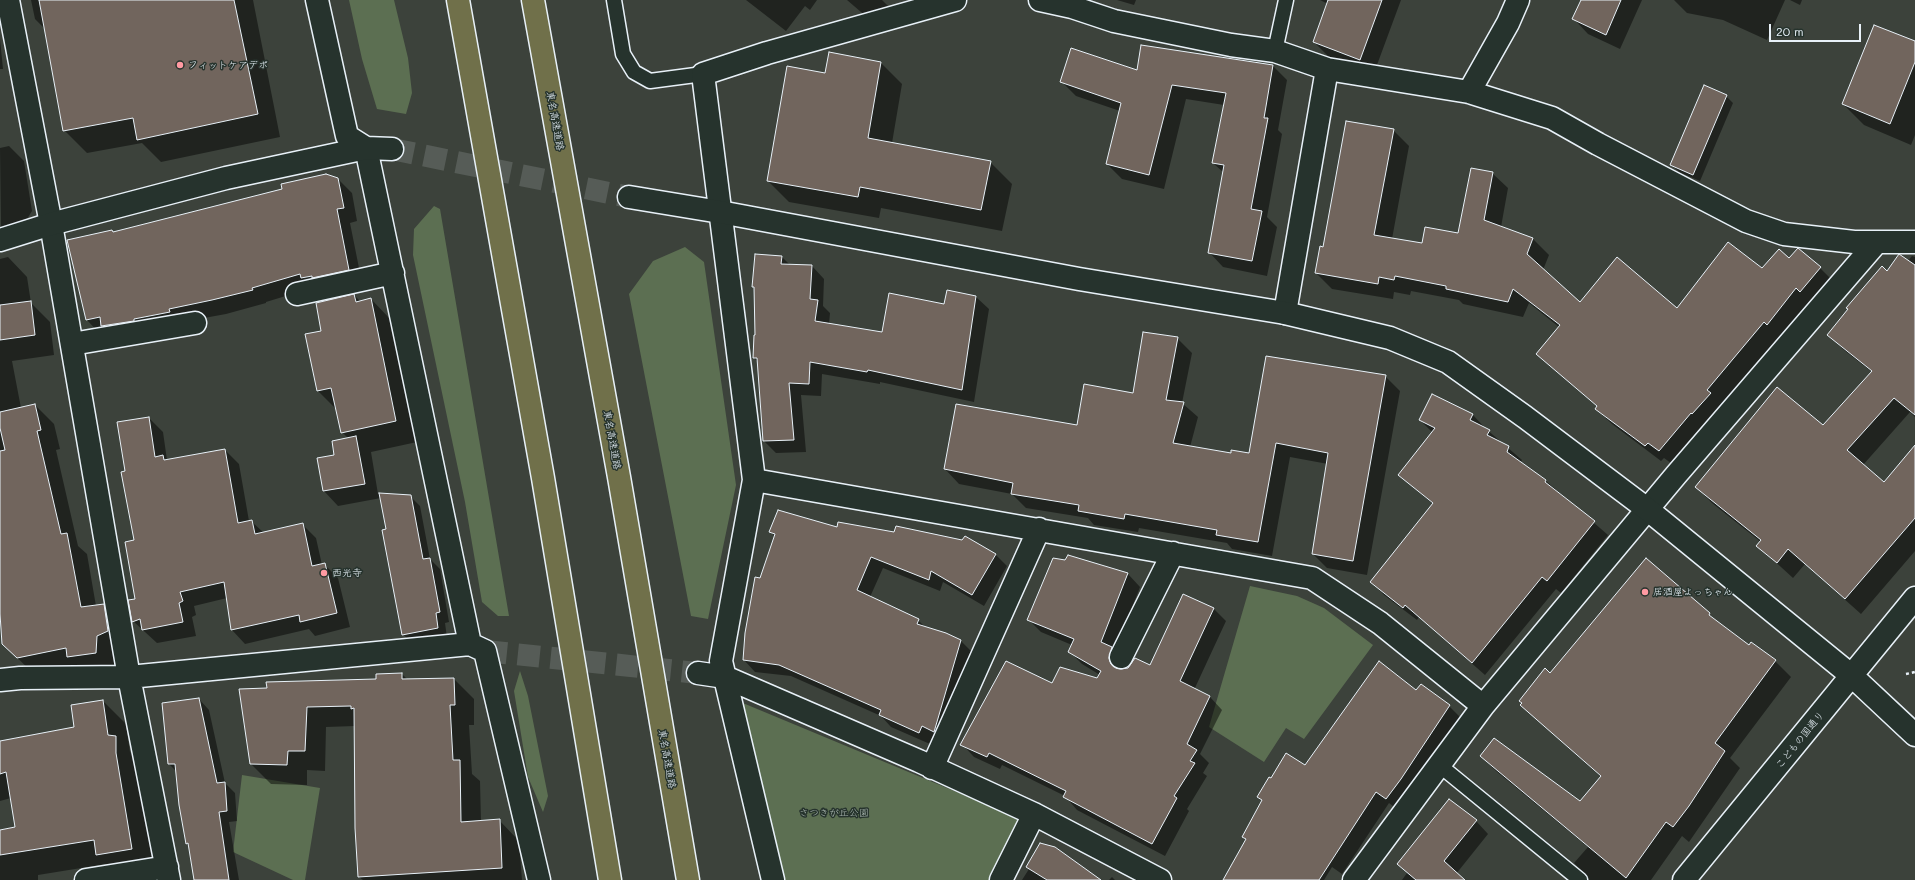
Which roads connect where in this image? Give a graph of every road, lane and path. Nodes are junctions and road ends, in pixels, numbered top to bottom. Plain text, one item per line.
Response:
1 (8, 0) edge
2 (317, 0) edge
3 (458, 0) edge
4 (533, 0) edge
5 (614, 0) edge
6 (955, 0) edge
7 (1040, 0) edge
8 (1286, 0) edge
9 (1518, 0) edge
10 (1275, 51) junction
11 (1326, 69) junction
12 (703, 74) junction
13 (1469, 92) junction
14 (366, 148) junction
15 (392, 149) tunnel mouth
16 (629, 197) tunnel mouth
17 (720, 212) junction
18 (51, 224) junction
19 (0, 240) edge
20 (1915, 242) edge
21 (1876, 243) junction
22 (392, 273) junction
23 (297, 294) dead end
24 (1285, 313) junction
25 (195, 323) dead end
26 (72, 344) junction
27 (754, 480) junction
28 (1647, 509) junction
29 (1039, 529) junction
30 (1173, 553) junction
31 (1915, 598) edge
32 (470, 644) junction
33 (1121, 657) dead end
34 (1915, 672) edge
35 (698, 673) tunnel mouth
36 (1906, 674) dead end
37 (1852, 676) junction
38 (129, 677) junction
39 (725, 677) junction
40 (0, 680) edge
41 (1483, 706) junction
42 (1915, 735) edge
43 (1438, 764) junction
44 (932, 768) junction
45 (1034, 814) junction
46 (168, 874) edge
47 (86, 880) edge
48 (539, 880) edge
49 (610, 880) edge
50 (688, 880) edge
51 (773, 880) edge
52 (1001, 880) edge
53 (1160, 880) edge
54 (1354, 880) edge
55 (1580, 880) edge
56 (1684, 880) edge

1 - 18 street
2 - 14 street
3 - 49 highway
4 - 50 highway, 東名高速道路
5 - 12 lane
6 - 12 street
7 - 10 street
8 - 10 lane
9 - 13 street
10 - 11 street
11 - 13 street
11 - 24 street
12 - 17 street
13 - 21 street
14 - 15 street
14 - 18 street
14 - 22 street
16 - 17 street
17 - 24 street
17 - 27 street
18 - 19 street
18 - 26 street
20 - 21 street
21 - 28 street
22 - 23 street
22 - 32 street
24 - 28 street
25 - 26 street
26 - 38 street
27 - 29 street
27 - 39 street
28 - 37 street
28 - 41 street
29 - 30 street
29 - 44 street
30 - 33 street
30 - 41 street
31 - 37 street, こどもの国通り
32 - 38 street
32 - 48 street
34 - 36 path
35 - 39 street
37 - 42 street
37 - 56 street, こどもの国通り
38 - 40 street
38 - 46 street
39 - 44 street
39 - 51 street
41 - 43 street
43 - 54 street
43 - 55 lane
44 - 45 street
45 - 52 street
45 - 53 street
46 - 47 street

